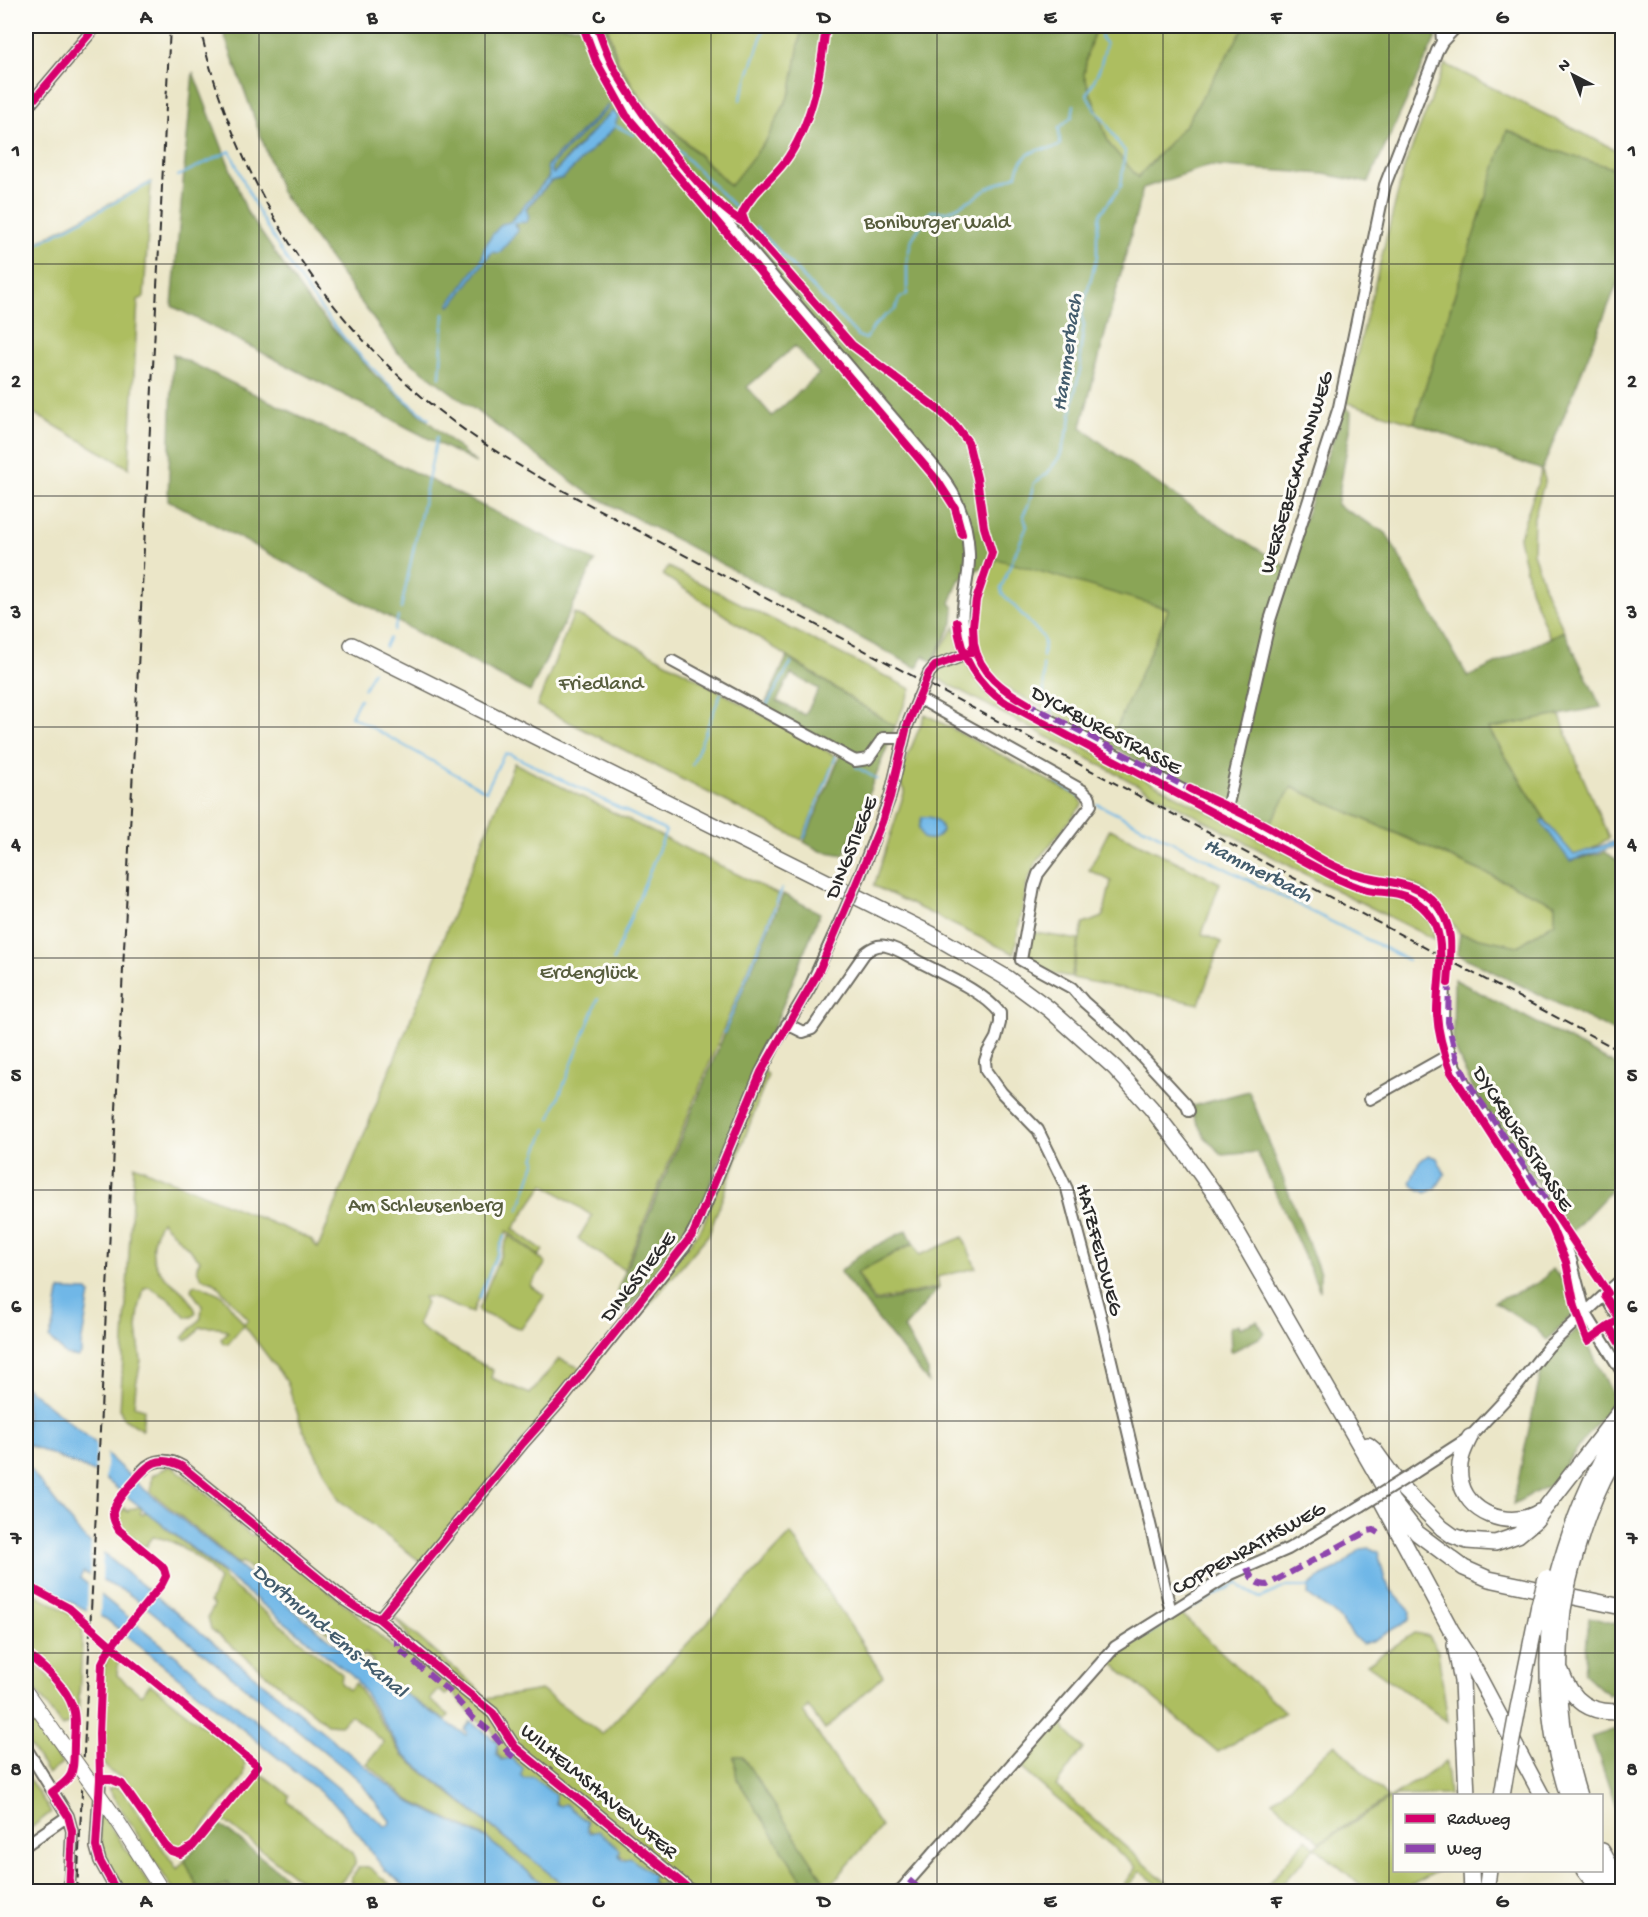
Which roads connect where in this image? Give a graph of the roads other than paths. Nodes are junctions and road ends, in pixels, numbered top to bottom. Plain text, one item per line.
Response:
1 (96, 26) edge
2 (591, 26) edge
3 (1441, 26) edge
4 (1458, 26) edge
5 (1442, 42) junction
6 (26, 109) edge
7 (352, 645) dead end
8 (970, 652) junction
9 (672, 662) dead end
10 (918, 698) junction
11 (903, 738) junction
12 (1226, 813) junction
13 (787, 1024) junction
14 (1450, 1054) junction
15 (1370, 1099) dead end
16 (1189, 1111) dead end
17 (1623, 1279) edge
18 (1605, 1296) junction
19 (1585, 1312) junction
20 (1623, 1324) edge
21 (1623, 1372) edge
22 (1623, 1409) edge
23 (1623, 1426) edge
24 (1607, 1431) junction
25 (1354, 1434) junction
26 (1470, 1437) junction
27 (1623, 1444) edge
28 (1374, 1469) junction
29 (142, 1471) dead end
30 (1545, 1509) junction
31 (1556, 1581) junction
32 (1621, 1607) edge
33 (1551, 1608) junction
34 (1172, 1612) junction
35 (379, 1619) junction
36 (1451, 1630) junction
37 (1559, 1666) junction
38 (26, 1692) edge
39 (1623, 1711) edge
40 (26, 1748) edge
41 (100, 1779) dead end
42 (1467, 1794) edge
43 (1502, 1794) edge
44 (1541, 1794) edge
45 (1567, 1794) edge
46 (1578, 1794) edge
47 (68, 1816) junction
48 (26, 1845) edge
49 (1603, 1853) edge
50 (1471, 1872) edge
51 (1489, 1872) edge
52 (1586, 1872) edge
53 (1601, 1872) edge
54 (1623, 1887) edge
55 (69, 1892) edge
56 (117, 1892) edge
57 (164, 1892) edge
58 (693, 1892) edge
59 (899, 1892) edge
60 (1472, 1892) edge
61 (1486, 1892) edge
62 (1601, 1892) edge
63 (1614, 1892) edge

1 - 6 street
2 - 8 street, DYCKBURGSTRASSE
3 - 5 street, WERSEBECKMANNWEG
4 - 5 street, WERSEBECKMANNWEG
5 - 12 street, WERSEBECKMANNWEG
7 - 25 highway
8 - 10 street, DINGSTIEGE
8 - 12 street, DYCKBURGSTRASSE
9 - 11 street, DINGSTIEGE
10 - 11 street, DINGSTIEGE
10 - 16 street
11 - 13 street, DINGSTIEGE, bridge
12 - 14 street, DYCKBURGSTRASSE
13 - 34 street, HATZFELDWEG
13 - 35 street, DINGSTIEGE
14 - 15 street, DYCKBURGSTRASSE
14 - 19 street, DYCKBURGSTRASSE
17 - 18 street
18 - 19 street
18 - 20 street
19 - 21 street, DYCKBURGSTRASSE
19 - 26 street, COPPENRATHSWEG
22 - 24 highway
23 - 31 highway
24 - 30 highway
24 - 31 highway
25 - 28 highway
25 - 30 highway
26 - 30 highway
26 - 34 street, COPPENRATHSWEG, bridge
27 - 31 highway
28 - 32 highway
28 - 36 highway
29 - 35 street
31 - 33 highway, bridge
31 - 33 highway, bridge
33 - 37 highway
33 - 43 highway, bridge
33 - 45 highway
34 - 59 street, COPPENRATHSWEG
35 - 58 street, WILHELMSHAVENUFER
36 - 42 highway
36 - 44 highway
37 - 39 highway
37 - 46 highway
38 - 57 main road, bridge
40 - 47 street
41 - 56 street
47 - 48 street
47 - 55 street
49 - 54 highway
50 - 60 highway
51 - 61 highway
52 - 62 highway
53 - 63 highway

